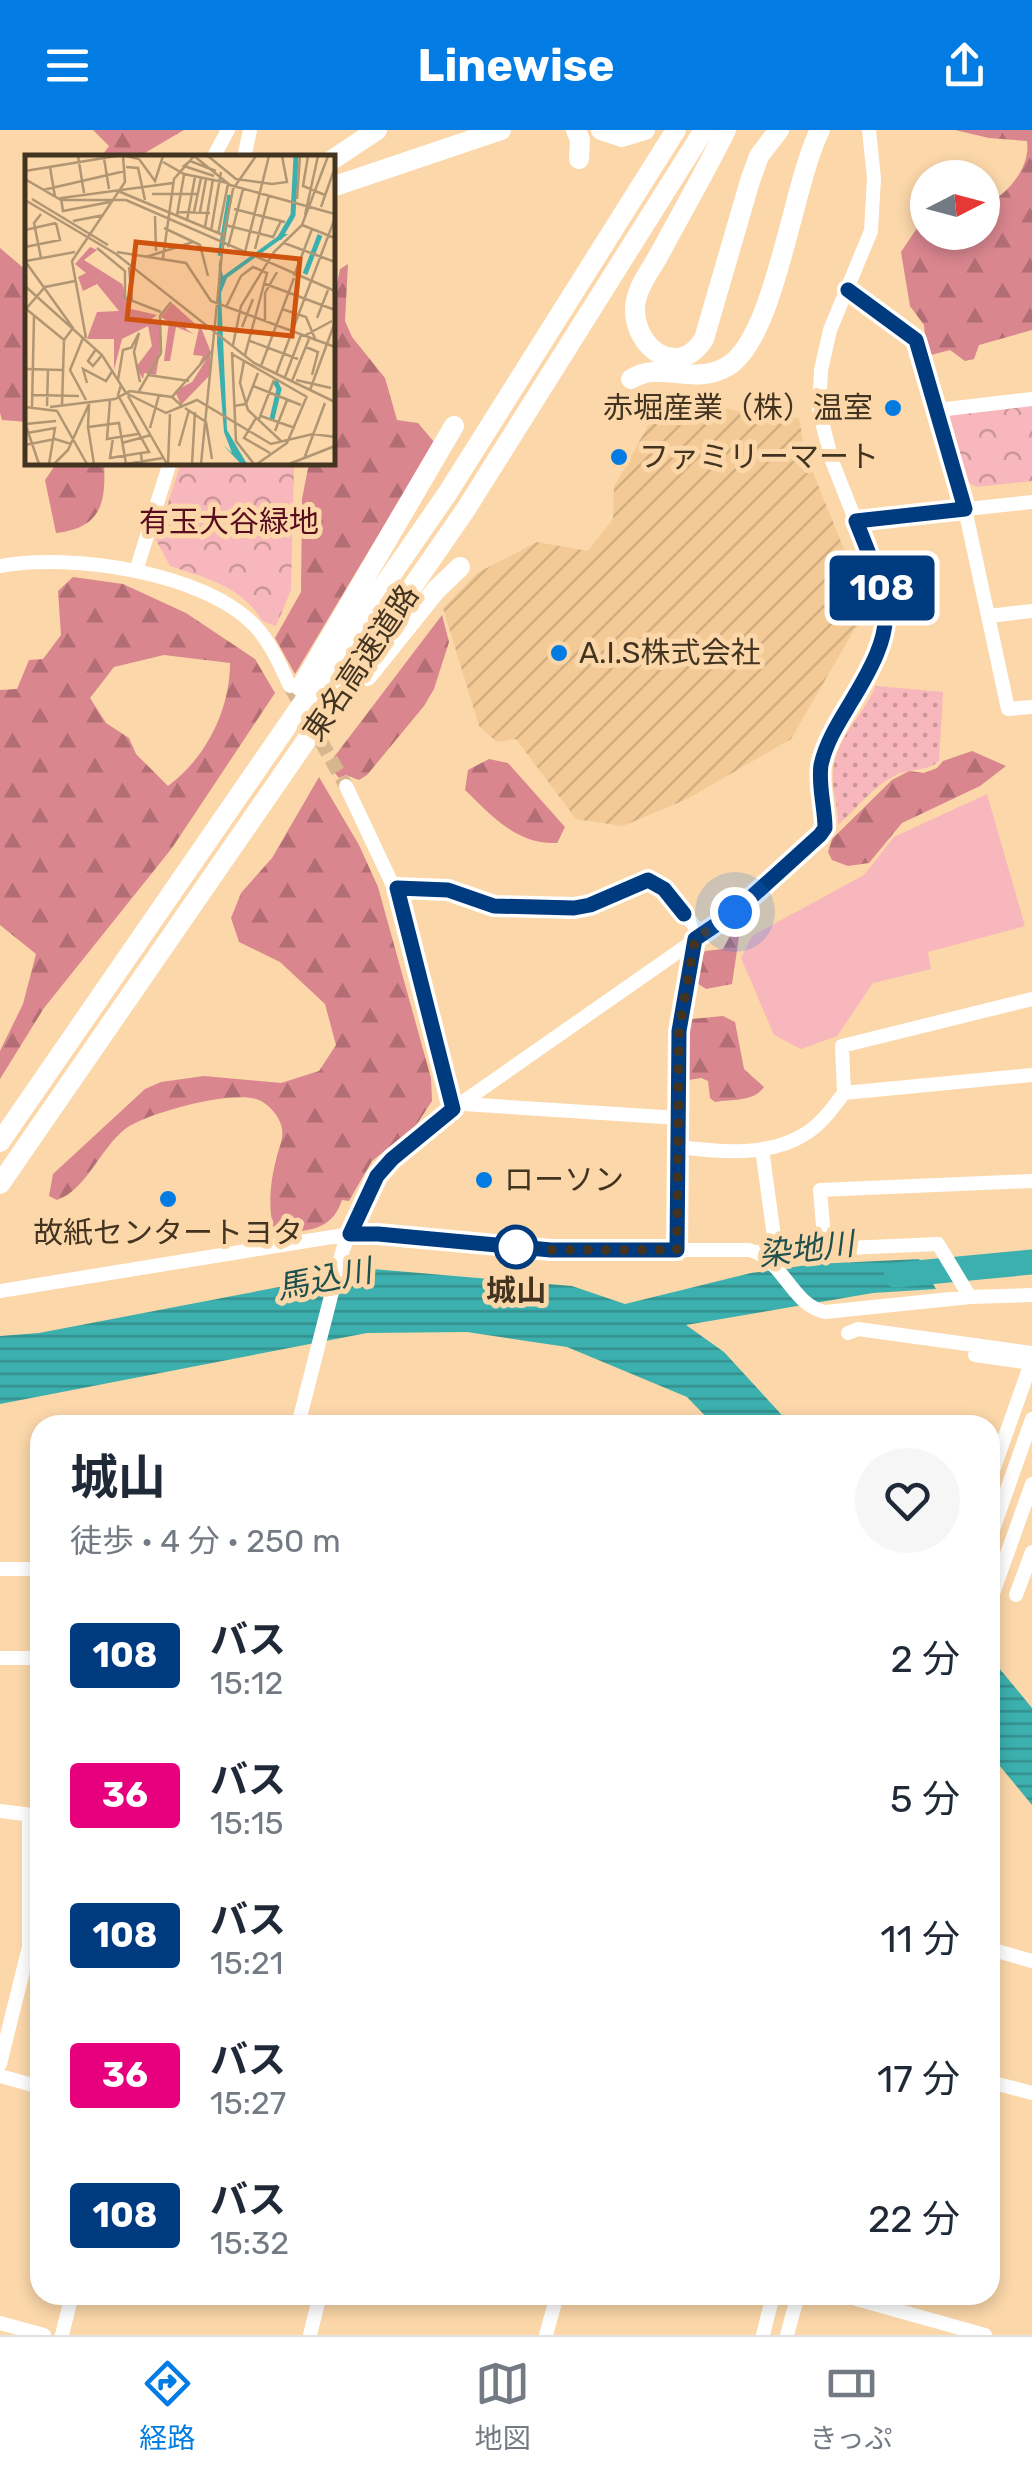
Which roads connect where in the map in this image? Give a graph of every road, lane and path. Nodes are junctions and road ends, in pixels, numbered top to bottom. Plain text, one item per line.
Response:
1 (228, 130) edge
2 (250, 130) edge
3 (377, 130) edge
4 (502, 130) edge
5 (576, 130) edge
6 (601, 130) edge
7 (645, 130) edge
8 (676, 130) edge
9 (704, 130) edge
10 (726, 130) edge
11 (779, 130) edge
12 (820, 130) edge
13 (869, 130) edge
14 (216, 155) edge
15 (245, 155) edge
16 (335, 158) edge
17 (579, 159) dead end
18 (335, 186) edge
19 (848, 290) junction
20 (632, 380) dead end
21 (1032, 400) edge
22 (938, 410) junction
23 (454, 426) dead end
24 (169, 465) edge
25 (1032, 502) edge
26 (965, 509) junction
27 (856, 521) junction
28 (0, 566) edge
29 (460, 567) dead end
30 (136, 571) junction
31 (1032, 612) edge
32 (988, 616) junction
33 (290, 686) tunnel mouth
34 (1032, 707) edge
35 (346, 786) tunnel mouth
36 (264, 803) junction
37 (221, 822) junction
38 (397, 888) junction
39 (698, 937) junction
40 (1032, 999) edge
41 (1032, 1076) edge
42 (844, 1093) junction
43 (458, 1106) junction
44 (679, 1118) junction
45 (0, 1142) edge
46 (678, 1146) junction
47 (762, 1149) junction
48 (1032, 1181) edge
49 (0, 1184) edge
50 (350, 1234) junction
51 (826, 1249) junction
52 (677, 1250) junction
53 (774, 1257) junction
54 (0, 1291) edge
55 (1032, 1295) edge
56 (970, 1296) junction
57 (848, 1333) dead end
58 (977, 1345) junction
59 (1032, 1352) edge
60 (300, 1415) edge
61 (1032, 1419) edge
62 (1000, 1451) edge
63 (1032, 1484) edge
64 (1000, 1510) edge
65 (1032, 1552) edge
66 (0, 1569) edge
67 (30, 1570) edge
68 (1000, 1574) edge
69 (1024, 1596) edge
70 (0, 1658) edge
71 (30, 1658) edge
72 (0, 1811) edge
73 (30, 1815) edge
74 (30, 1921) edge
75 (1000, 1952) edge
76 (1032, 1960) edge
77 (0, 2064) edge
78 (0, 2076) edge
79 (30, 2084) edge
80 (1000, 2085) edge
81 (1032, 2093) edge
82 (70, 2305) edge
83 (318, 2305) edge
84 (554, 2305) edge
85 (770, 2305) edge
86 (796, 2305) edge
87 (878, 2305) edge
88 (0, 2324) edge
89 (44, 2335) edge
90 (62, 2335) edge
91 (310, 2335) edge
92 (546, 2335) edge
93 (763, 2335) edge
94 (788, 2335) edge
95 (985, 2335) edge

1 - 14 street
2 - 15 street
3 - 16 highway
4 - 18 highway
5 - 17 highway
6 - 7 highway
8 - 37 highway, 東名高速道路
9 - 36 highway, 東名高速道路
10 - 11 highway
12 - 20 highway
13 - 19 street
19 - 22 street
19 - 27 street
21 - 22 street
22 - 26 street
23 - 37 highway
24 - 30 street
25 - 26 street
26 - 27 street
26 - 32 street
27 - 39 street
28 - 30 street
29 - 36 highway
30 - 33 street
31 - 32 street
32 - 34 street
35 - 38 street
36 - 49 highway, 東名高速道路
37 - 45 highway, 東名高速道路
38 - 39 street
38 - 43 street
39 - 43 street
39 - 44 street
40 - 42 street
41 - 42 street
42 - 47 street
43 - 44 street
43 - 50 street
44 - 46 street
46 - 47 street
46 - 52 street
47 - 53 street
48 - 51 street
50 - 52 street
50 - 54 street
50 - 60 street
51 - 53 street
51 - 56 street
52 - 53 street
53 - 56 street
55 - 56 street
57 - 58 street
58 - 59 street
58 - 62 street
61 - 64 street
63 - 68 street
65 - 69 street
66 - 67 street
70 - 71 street
72 - 73 street
74 - 77 street
75 - 76 street
78 - 79 street
80 - 81 street
82 - 90 street
83 - 91 street
84 - 92 street
85 - 93 street
86 - 94 street
87 - 95 street
88 - 89 street

